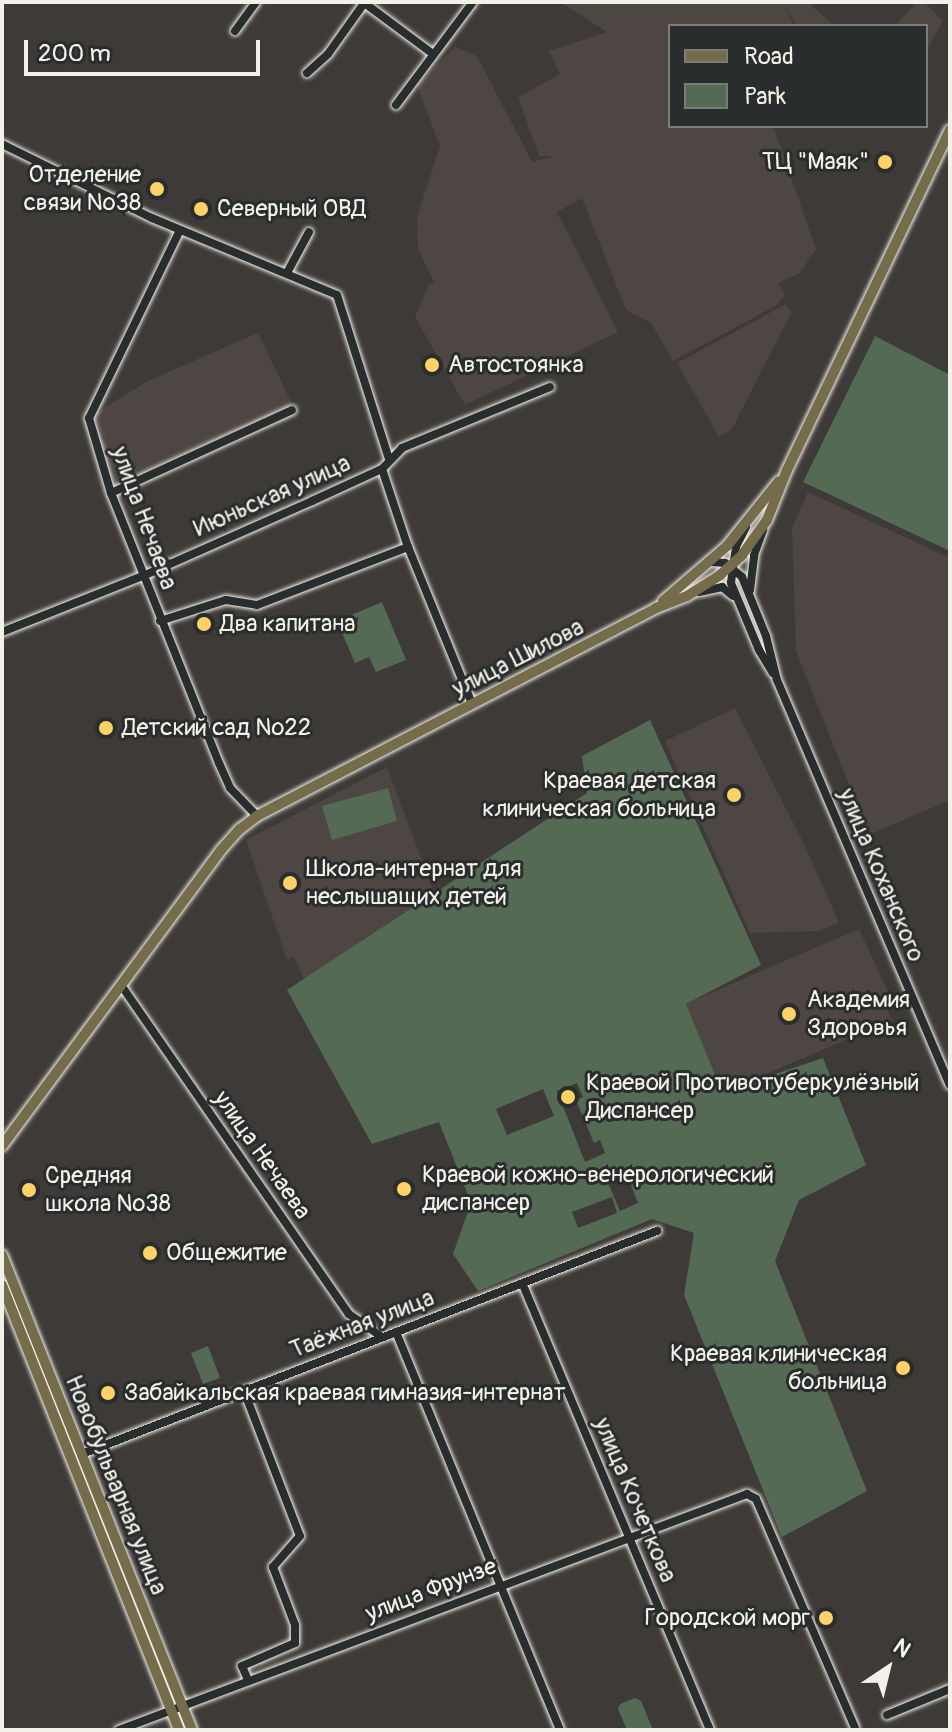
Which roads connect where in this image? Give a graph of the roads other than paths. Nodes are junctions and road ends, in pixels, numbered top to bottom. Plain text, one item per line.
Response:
1 (256, 2) edge
2 (364, 2) edge
3 (473, 2) edge
4 (235, 31) dead end
5 (433, 54) junction
6 (307, 73) dead end
7 (396, 105) dead end
8 (950, 130) edge
9 (2, 144) edge
10 (180, 230) junction
11 (309, 232) dead end
12 (288, 271) junction
13 (550, 387) dead end
14 (292, 410) dead end
15 (389, 459) junction
16 (382, 469) junction
17 (787, 470) junction
18 (111, 493) junction
19 (754, 512) junction
20 (767, 520) junction
21 (408, 547) junction
22 (712, 562) junction
23 (731, 566) junction
24 (143, 576) junction
25 (687, 596) junction
26 (751, 599) junction
27 (737, 600) junction
28 (656, 608) junction
29 (160, 621) junction
30 (2, 632) edge
31 (777, 680) junction
32 (472, 704) junction
33 (257, 816) junction
34 (121, 985) junction
35 (950, 1085) edge
36 (2, 1146) edge
37 (657, 1231) dead end
38 (2, 1255) edge
39 (2, 1285) edge
40 (523, 1285) junction
41 (396, 1332) junction
42 (382, 1337) junction
43 (244, 1391) junction
44 (82, 1454) junction
45 (629, 1538) junction
46 (499, 1584) junction
47 (248, 1680) junction
48 (950, 1689) edge
49 (176, 1708) junction
50 (887, 1715) dead end
51 (858, 1729) edge
52 (119, 1730) edge
53 (179, 1730) edge
54 (192, 1730) edge
55 (560, 1730) edge
56 (710, 1730) edge

1 - 4 street
2 - 5 street
2 - 6 street
3 - 5 street
5 - 7 street
8 - 17 main road, улица Шилова
9 - 10 street
10 - 12 street
10 - 18 street, улица Нечаева
11 - 12 street
12 - 15 street
13 - 15 street, Июньская улица
14 - 18 street
15 - 16 street, Июньская улица
16 - 21 street, Июньская улица
16 - 24 street, Июньская улица
17 - 19 main road
17 - 20 main road, улица Шилова
18 - 24 street, улица Нечаева
19 - 22 main road
19 - 23 street
20 - 23 main road, улица Шилова
20 - 26 street
21 - 29 street
21 - 32 street, Июньская улица
22 - 23 street
22 - 28 main road
23 - 25 main road, улица Шилова
23 - 26 street
23 - 27 street
24 - 29 street, улица Нечаева
24 - 30 street, Июньская улица
25 - 27 street
25 - 28 main road, улица Шилова
26 - 31 street
27 - 31 street
28 - 32 main road, улица Шилова
29 - 33 street, улица Нечаева
31 - 35 street, улица Коханского
32 - 33 main road, улица Шилова
33 - 34 main road, улица Шилова
34 - 36 main road, улица Шилова
34 - 42 street, улица Нечаева
37 - 40 street, Таёжная улица
38 - 44 main road, Новобульварная улица
39 - 49 main road, Новобульварная улица
40 - 41 street, Таёжная улица
40 - 45 street, улица Кочеткова
41 - 42 street, Таёжная улица
41 - 46 street
42 - 43 street, Таёжная улица
43 - 44 street, Таёжная улица
43 - 47 street
44 - 49 main road, Новобульварная улица
45 - 46 street, улица Фрунзе
45 - 51 street, улица Фрунзе
45 - 56 street, улица Кочеткова
46 - 47 street, улица Фрунзе
46 - 55 street
47 - 49 street, улица Фрунзе
48 - 50 street
49 - 52 street, улица Фрунзе
49 - 53 main road, Новобульварная улица
49 - 54 main road, Новобульварная улица

